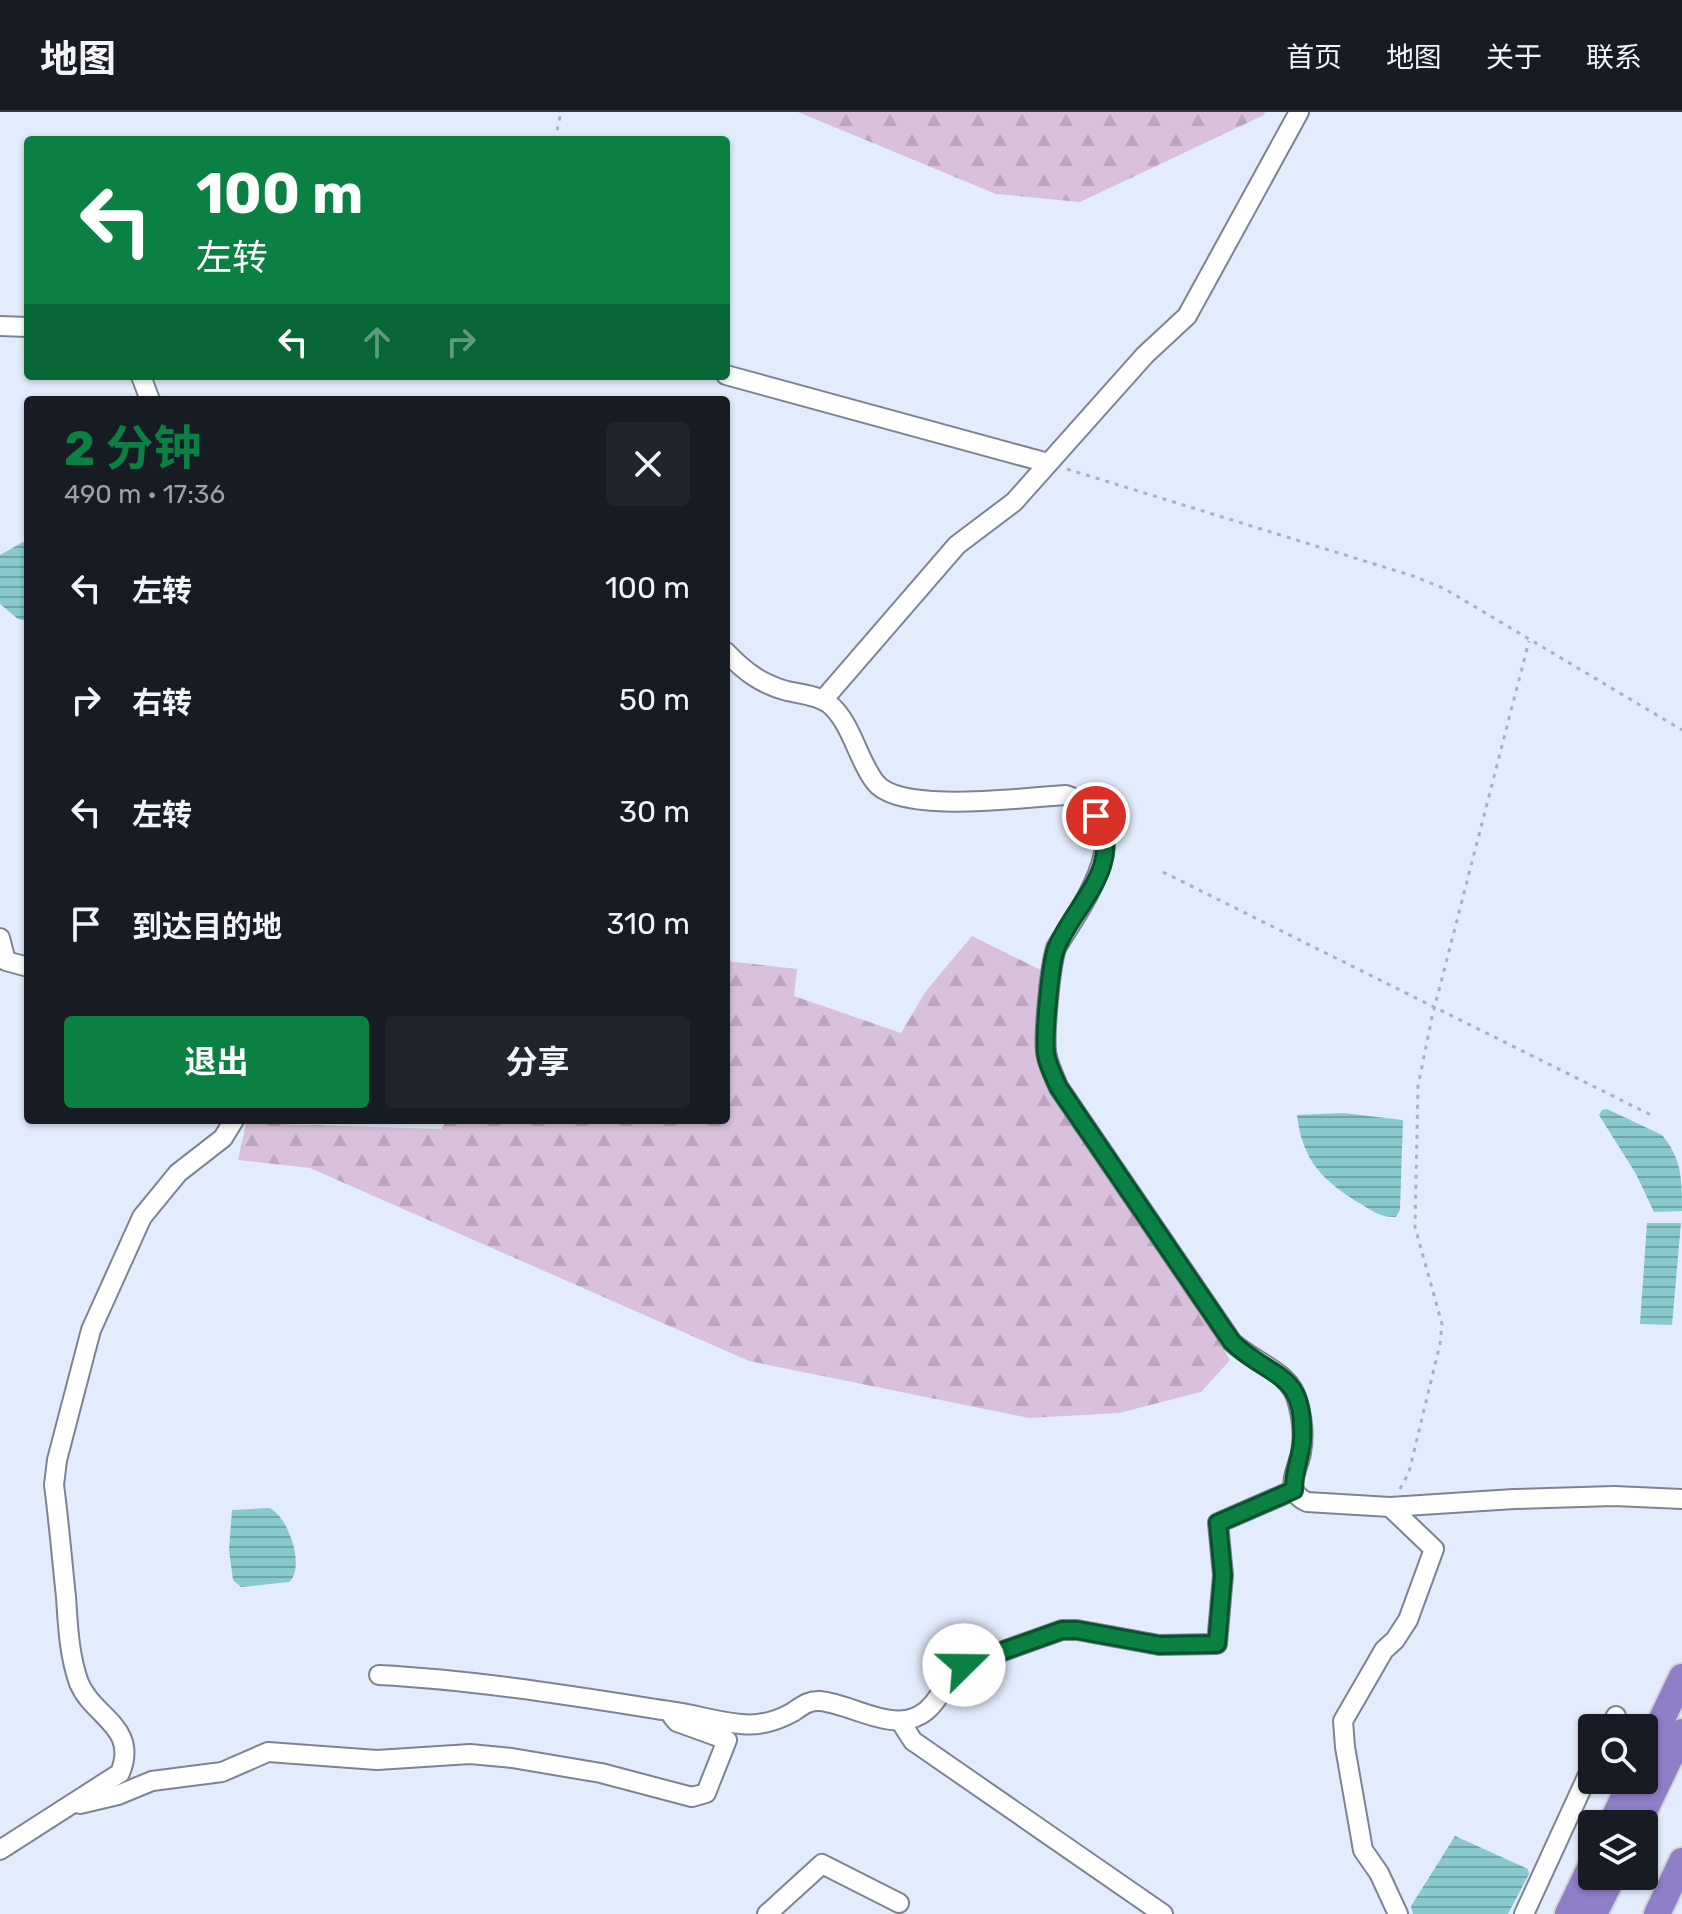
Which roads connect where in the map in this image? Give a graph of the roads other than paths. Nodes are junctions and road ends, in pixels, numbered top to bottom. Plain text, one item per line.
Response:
1 (1299, 112) edge
2 (0, 326) edge
3 (24, 327) edge
4 (730, 376) edge
5 (1048, 463) junction
6 (730, 656) edge
7 (823, 700) junction
8 (0, 938) edge
9 (24, 966) edge
10 (232, 1124) edge
11 (1294, 1490) junction
12 (1682, 1499) edge
13 (1390, 1507) junction
14 (379, 1675) dead end
15 (1682, 1677) edge
16 (668, 1710) junction
17 (900, 1721) junction
18 (1658, 1727) edge
19 (1682, 1732) edge
20 (1579, 1794) edge
21 (73, 1803) junction
22 (1645, 1810) edge
23 (0, 1850) edge
24 (1682, 1861) edge
25 (1580, 1890) edge
26 (1606, 1890) edge
27 (899, 1903) dead end
28 (767, 1914) edge
29 (1163, 1914) edge
30 (1398, 1914) edge
31 (1524, 1914) edge
32 (1568, 1914) edge
33 (1594, 1914) edge
34 (1657, 1914) edge

1 - 5 street
2 - 3 street
4 - 5 street
5 - 7 street
6 - 7 street
7 - 11 street
8 - 9 street
10 - 21 street
11 - 13 street
11 - 17 street
12 - 13 street
13 - 30 street
14 - 16 street
15 - 18 highway
16 - 17 street
16 - 21 street
17 - 29 street
19 - 22 highway
20 - 31 street
21 - 23 street
24 - 34 highway
25 - 32 highway
26 - 33 highway
27 - 28 street

